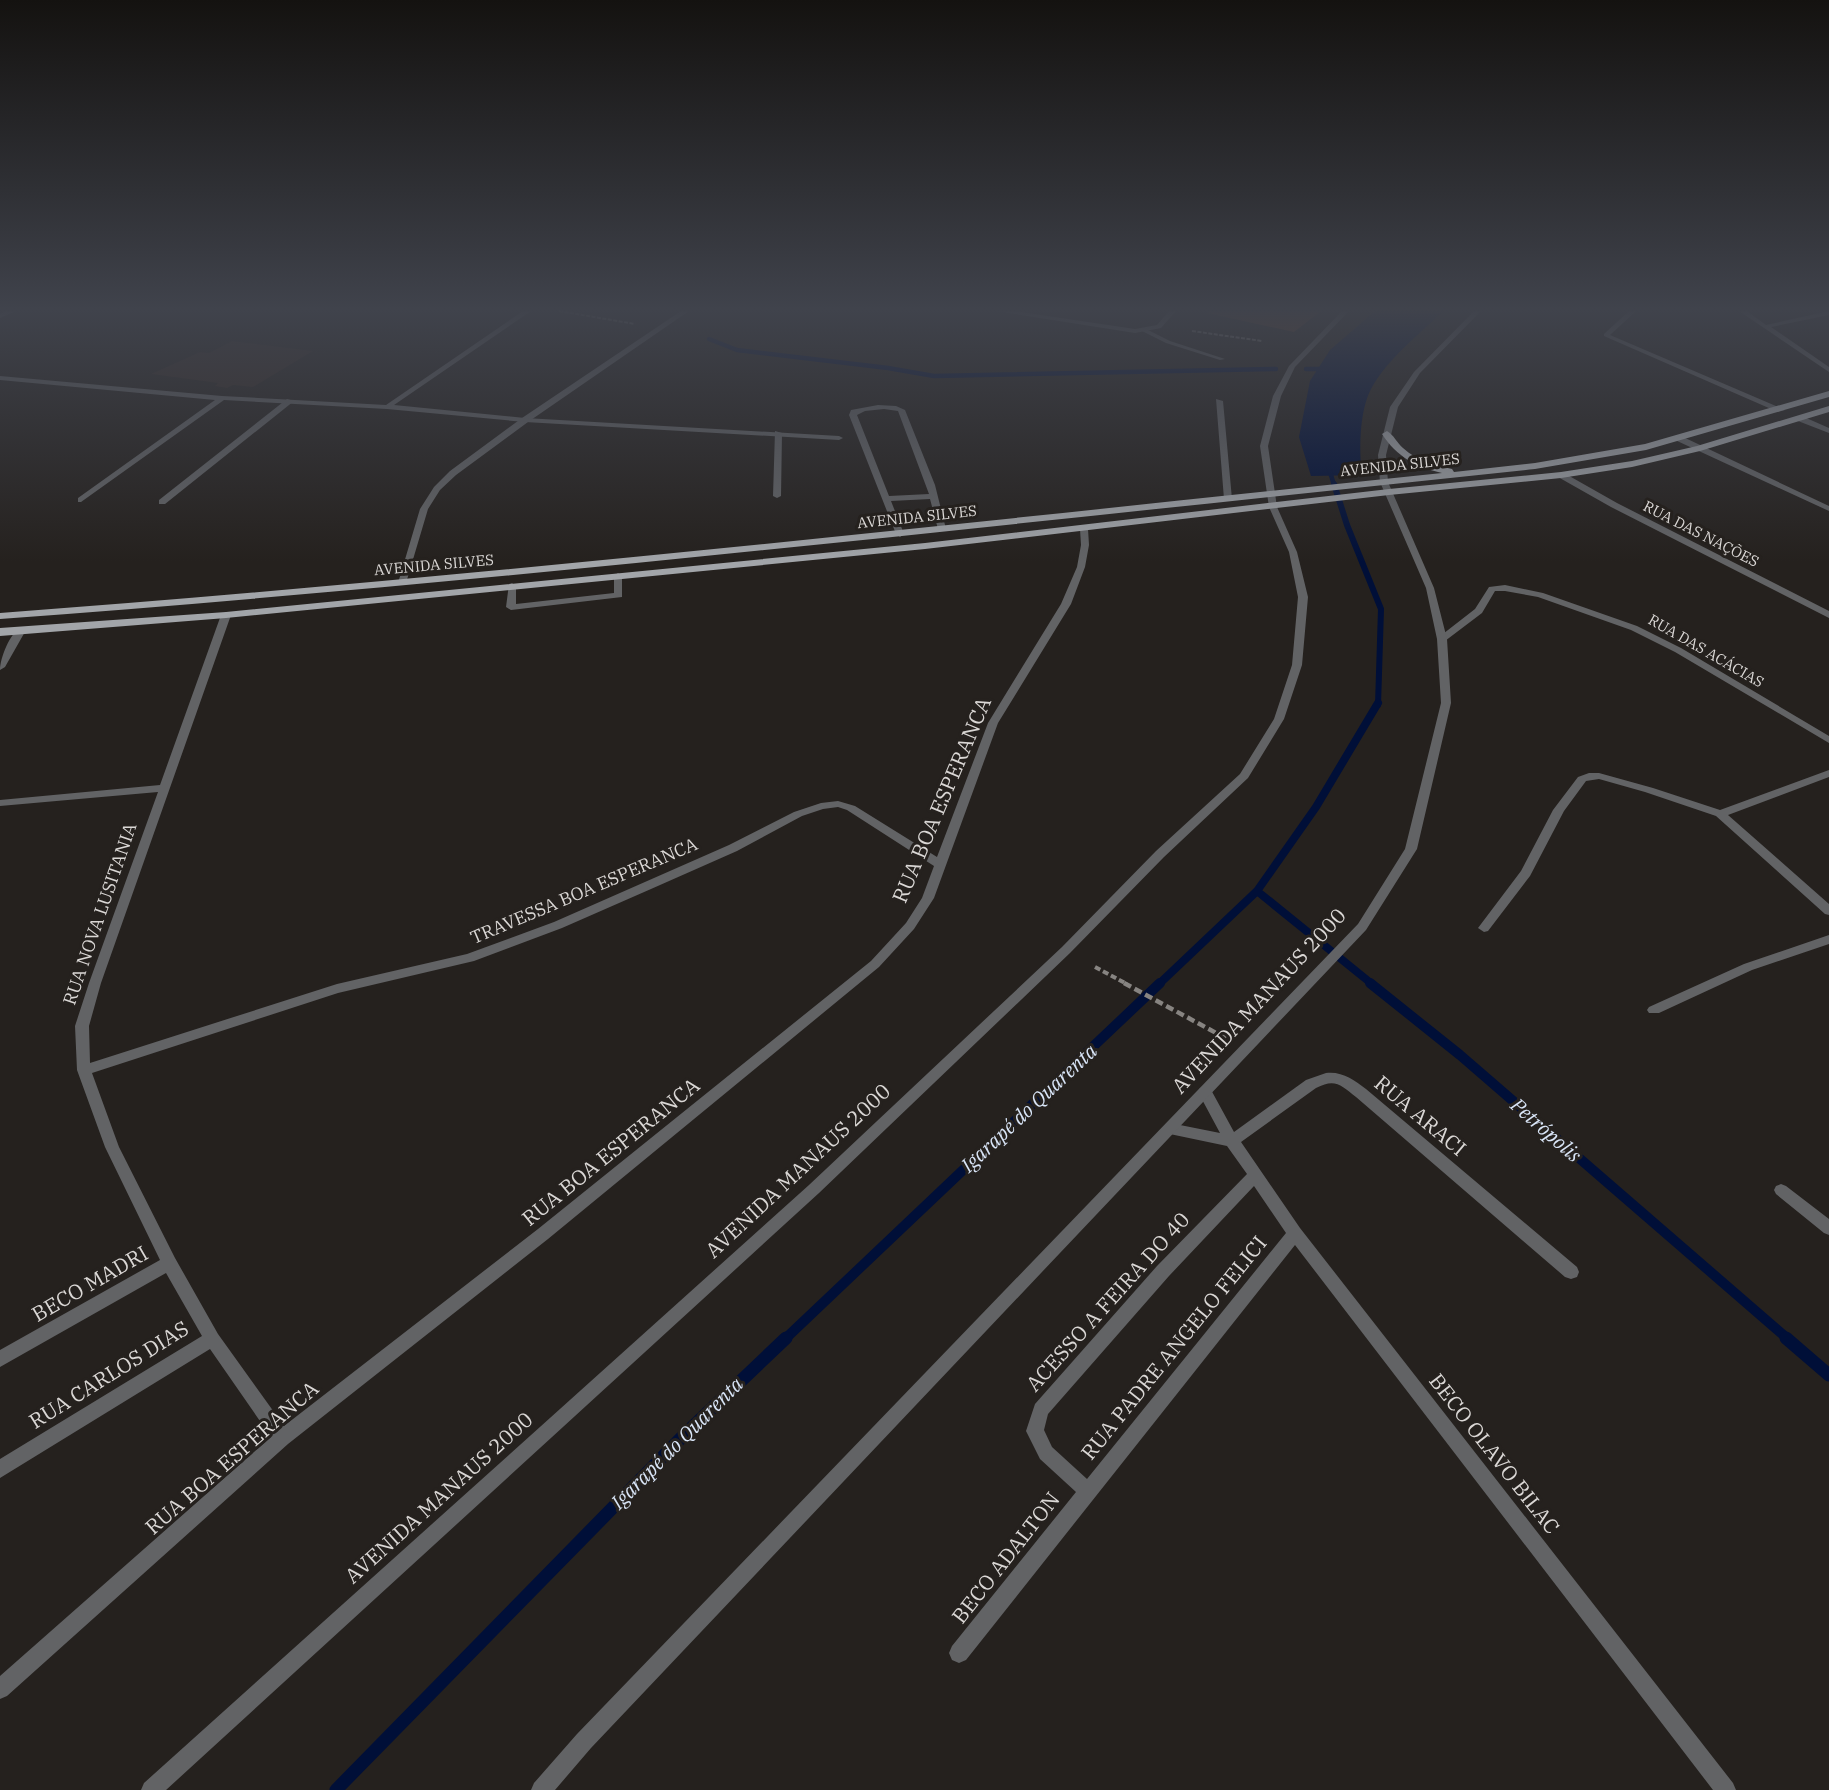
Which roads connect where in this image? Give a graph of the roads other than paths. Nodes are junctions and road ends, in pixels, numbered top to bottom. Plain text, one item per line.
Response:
1 (184, 395) edge
2 (405, 395) edge
3 (563, 395) edge
4 (1278, 395) edge
5 (1402, 395) edge
6 (1744, 395) edge
7 (1827, 395) edge
8 (222, 398) junction
9 (290, 401) junction
10 (1219, 401) dead end
11 (387, 407) junction
12 (1780, 410) junction
13 (1829, 410) edge
14 (1801, 419) junction
15 (525, 420) junction
16 (1829, 431) edge
17 (778, 433) junction
18 (1387, 434) junction
19 (839, 438) dead end
20 (1678, 438) junction
21 (1700, 448) junction
22 (1467, 473) junction
23 (1561, 475) junction
24 (1384, 482) junction
25 (1384, 493) junction
26 (777, 496) dead end
27 (933, 496) junction
28 (1228, 499) junction
29 (81, 500) dead end
30 (886, 500) junction
31 (1272, 501) junction
32 (162, 502) dead end
33 (1829, 509) edge
34 (942, 529) junction
35 (1084, 529) junction
36 (900, 534) junction
37 (618, 576) junction
38 (402, 583) junction
39 (512, 586) junction
40 (226, 615) junction
41 (1829, 615) edge
42 (0, 616) edge
43 (21, 630) junction
44 (0, 632) edge
45 (1442, 639) junction
46 (0, 667) edge
47 (1829, 740) edge
48 (1829, 773) edge
49 (162, 788) junction
50 (0, 802) edge
51 (1720, 814) junction
52 (941, 865) junction
53 (1829, 911) edge
54 (1484, 928) dead end
55 (1829, 939) edge
56 (1654, 1010) dead end
57 (84, 1070) junction
58 (1205, 1092) junction
59 (1170, 1129) junction
60 (1232, 1141) junction
61 (1255, 1175) junction
62 (1781, 1190) dead end
63 (1829, 1228) edge
64 (1295, 1233) junction
65 (169, 1263) junction
66 (1571, 1272) dead end
67 (212, 1339) junction
68 (0, 1359) edge
69 (282, 1438) junction
70 (0, 1469) edge
71 (1088, 1491) junction
72 (959, 1653) dead end
73 (0, 1689) edge
74 (151, 1790) edge
75 (541, 1790) edge
76 (1726, 1790) edge

1 - 8 street
2 - 11 street
3 - 15 street
4 - 31 street, AVENIDA MANAUS 2000
5 - 18 street
6 - 12 street
7 - 12 main road, AVENIDA SILVES
8 - 9 street
8 - 29 street
9 - 11 street
9 - 32 street
10 - 28 street
11 - 15 street
12 - 20 main road, AVENIDA SILVES
13 - 14 main road, AVENIDA SILVES
14 - 16 street
14 - 21 main road, AVENIDA SILVES
15 - 17 street
15 - 38 street
17 - 19 street
17 - 26 street
18 - 22 main road
18 - 24 street
20 - 21 street
20 - 22 main road, AVENIDA SILVES
21 - 23 main road, AVENIDA SILVES
21 - 33 street
22 - 24 main road, AVENIDA SILVES
23 - 25 main road, AVENIDA SILVES
23 - 41 street, RUA DAS NAÇÕES
24 - 25 street, AVENIDA MANAUS 2000
24 - 31 main road, AVENIDA SILVES
25 - 31 main road, AVENIDA SILVES
25 - 45 street, AVENIDA MANAUS 2000
27 - 30 street
27 - 30 street
27 - 34 street
28 - 31 main road, AVENIDA SILVES
28 - 34 main road, AVENIDA SILVES
30 - 36 street
31 - 35 main road, AVENIDA SILVES
31 - 74 street, AVENIDA MANAUS 2000
34 - 36 main road, AVENIDA SILVES
35 - 37 main road, AVENIDA SILVES
35 - 52 street, RUA BOA ESPERANCA
36 - 38 main road, AVENIDA SILVES
37 - 39 main road, AVENIDA SILVES
37 - 39 street
38 - 42 main road, AVENIDA SILVES
39 - 40 main road, AVENIDA SILVES
40 - 43 main road, AVENIDA SILVES
40 - 49 street, RUA NOVA LUSITANIA
43 - 44 main road, AVENIDA SILVES
43 - 46 street
45 - 47 street, RUA DAS ACÁCIAS
45 - 58 street, AVENIDA MANAUS 2000
48 - 51 street
49 - 50 street
49 - 57 street, RUA NOVA LUSITANIA
51 - 53 street
51 - 54 street
52 - 57 street, TRAVESSA BOA ESPERANCA
52 - 69 street, RUA BOA ESPERANCA
55 - 56 street
57 - 65 street, RUA NOVA LUSITANIA
58 - 59 street, AVENIDA MANAUS 2000
58 - 60 street, BECO OLAVO BILAC
59 - 60 street
59 - 75 street, AVENIDA MANAUS 2000
60 - 61 street, BECO OLAVO BILAC
60 - 66 street, RUA ARACI
61 - 64 street, BECO OLAVO BILAC
61 - 71 street, ACESSO A FEIRA DO 40
62 - 63 street
64 - 71 street, RUA PADRE ANGELO FELICI
64 - 76 street, BECO OLAVO BILAC
65 - 67 street, RUA NOVA LUSITANIA
65 - 68 street, BECO MADRI
67 - 69 street, RUA NOVA LUSITANIA
67 - 70 street, RUA CARLOS DIAS
69 - 73 street, RUA BOA ESPERANCA
71 - 72 street, BECO ADALTON

